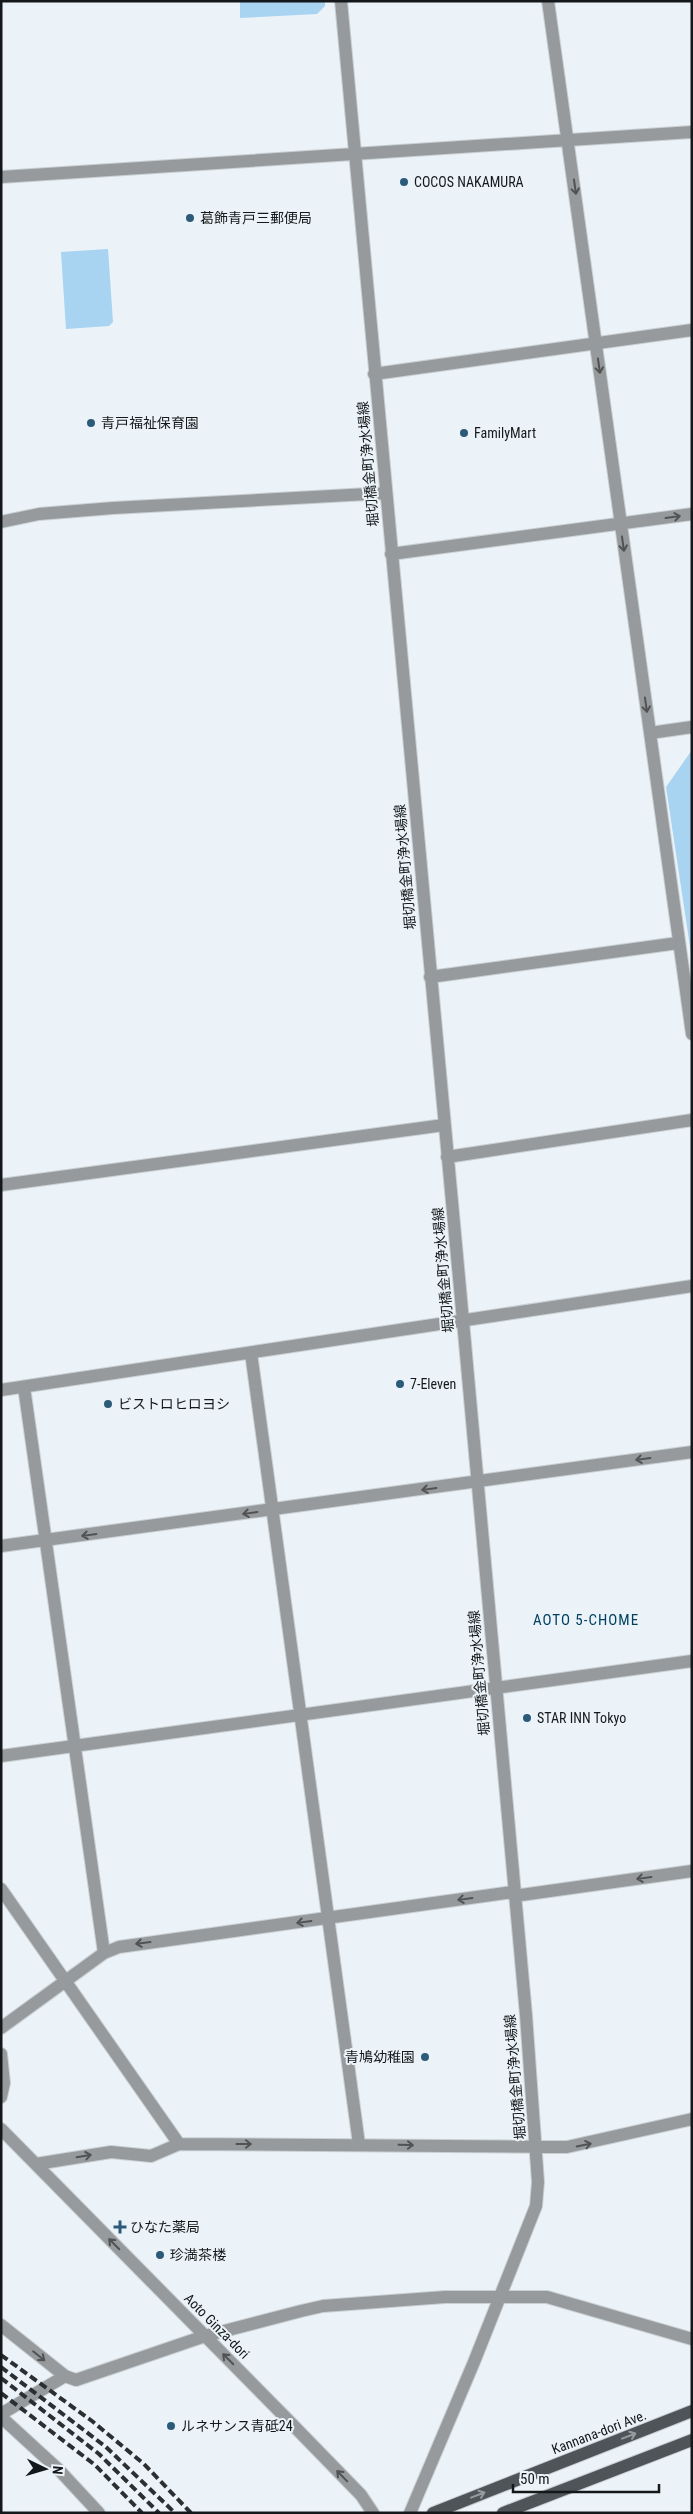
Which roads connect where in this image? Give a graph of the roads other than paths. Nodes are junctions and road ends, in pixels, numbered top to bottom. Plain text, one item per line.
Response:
1 (341, 1) edge
2 (548, 1) edge
3 (692, 132) edge
4 (568, 139) junction
5 (355, 154) junction
6 (1, 177) edge
7 (692, 330) edge
8 (596, 343) junction
9 (374, 374) junction
10 (386, 494) junction
11 (692, 514) edge
12 (1, 522) edge
13 (620, 524) junction
14 (391, 554) junction
15 (692, 728) edge
16 (650, 733) junction
17 (678, 943) junction
18 (430, 977) junction
19 (692, 1034) edge
20 (692, 1120) edge
21 (444, 1125) junction
22 (447, 1157) junction
23 (1, 1186) edge
24 (692, 1286) edge
25 (463, 1321) junction
26 (251, 1353) junction
27 (24, 1386) junction
28 (1, 1390) edge
29 (692, 1452) edge
30 (477, 1482) junction
31 (272, 1510) junction
32 (46, 1541) junction
33 (1, 1546) edge
34 (692, 1661) edge
35 (495, 1688) junction
36 (300, 1716) junction
37 (74, 1746) junction
38 (1, 1756) edge
39 (692, 1871) edge
40 (1, 1888) edge
41 (514, 1894) junction
42 (328, 1918) junction
43 (104, 1953) junction
44 (67, 1981) junction
45 (1, 2028) edge
46 (1, 2054) edge
47 (1, 2097) edge
48 (692, 2119) edge
49 (1, 2129) edge
50 (179, 2144) junction
51 (359, 2144) junction
52 (536, 2147) junction
53 (36, 2164) junction
54 (500, 2296) junction
55 (1, 2324) edge
56 (205, 2336) junction
57 (692, 2339) edge
58 (61, 2378) junction
59 (692, 2411) edge
60 (2, 2415) edge
61 (692, 2440) edge
62 (98, 2513) edge
63 (373, 2513) edge
64 (410, 2513) edge
65 (433, 2513) edge
66 (503, 2513) edge

1 - 5 street, 堀切橋金町浄水場線
2 - 4 street
3 - 4 street
4 - 5 street
4 -> 8 street
5 - 6 street
5 - 9 street, 堀切橋金町浄水場線
7 - 8 street
8 - 9 street
8 -> 13 street
9 - 10 street, 堀切橋金町浄水場線
10 - 12 street
10 - 14 street, 堀切橋金町浄水場線
13 -> 11 street
13 - 14 street
13 -> 16 street
14 - 18 street, 堀切橋金町浄水場線
15 - 16 street
16 - 17 street
17 - 18 street
17 - 19 street
18 - 21 street, 堀切橋金町浄水場線
20 - 22 street
21 - 22 street, 堀切橋金町浄水場線
21 - 23 street
22 - 25 street, 堀切橋金町浄水場線
24 - 25 street
25 - 26 street
25 - 30 street, 堀切橋金町浄水場線
26 - 27 street
26 - 31 street
27 - 28 street
27 - 32 street
29 -> 30 street
30 -> 31 street
30 - 35 street, 堀切橋金町浄水場線
31 -> 32 street
31 - 36 street
32 - 33 street
32 - 37 street
34 - 35 street
35 - 36 street
35 - 41 street, 堀切橋金町浄水場線
36 - 37 street
36 - 42 street
37 - 38 street
37 - 43 street
39 -> 41 street
40 - 44 street
41 -> 42 street
41 - 52 street, 堀切橋金町浄水場線
42 -> 43 street
42 - 51 street
43 - 44 street
44 - 45 street
44 - 50 street
46 - 47 street
52 -> 48 street
49 - 53 street, Aoto Ginza-dori
50 -> 51 street
53 -> 50 street
51 -> 52 street
52 - 54 street, 堀切橋金町浄水場線
56 -> 53 street, Aoto Ginza-dori
54 - 56 street
54 - 57 street
54 - 64 street, 堀切橋金町浄水場線
55 -> 58 street
56 - 58 street
63 -> 56 street, Aoto Ginza-dori
58 - 60 street
65 -> 59 main road, Kannana-dori Ave.
60 - 62 street
61 - 66 main road

